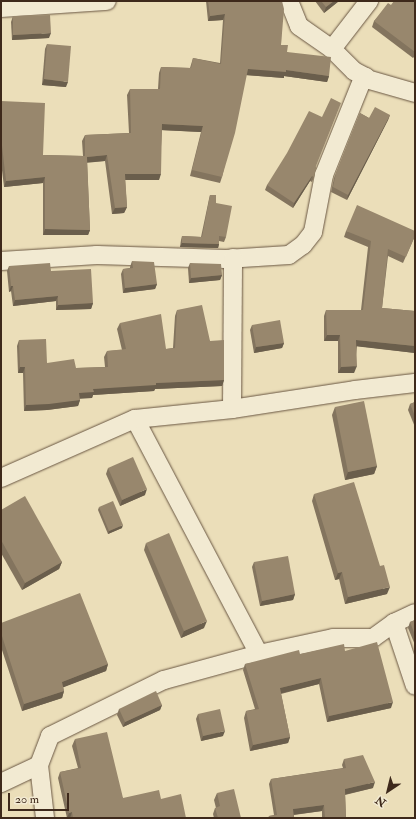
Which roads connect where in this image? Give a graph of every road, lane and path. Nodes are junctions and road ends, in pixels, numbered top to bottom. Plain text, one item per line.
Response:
1 (107, 1) edge
2 (289, 1) edge
3 (369, 1) edge
4 (88, 2) edge
5 (1, 8) edge
6 (332, 50) junction
7 (363, 78) junction
8 (415, 93) edge
9 (234, 258) junction
10 (1, 261) edge
11 (415, 384) edge
12 (232, 409) junction
13 (135, 419) junction
14 (1, 478) edge
15 (415, 613) edge
16 (394, 623) junction
17 (259, 654) junction
18 (415, 686) edge
19 (39, 765) junction
20 (1, 783) edge
21 (44, 818) edge

1 - 4 street
2 - 6 street
3 - 6 street
4 - 5 street
6 - 7 street
7 - 8 street
7 - 9 street
9 - 10 street
9 - 12 street
11 - 12 street
12 - 13 street
13 - 14 street
13 - 17 street
15 - 16 street
16 - 17 street
16 - 18 street
17 - 19 street
19 - 20 street
19 - 21 street

